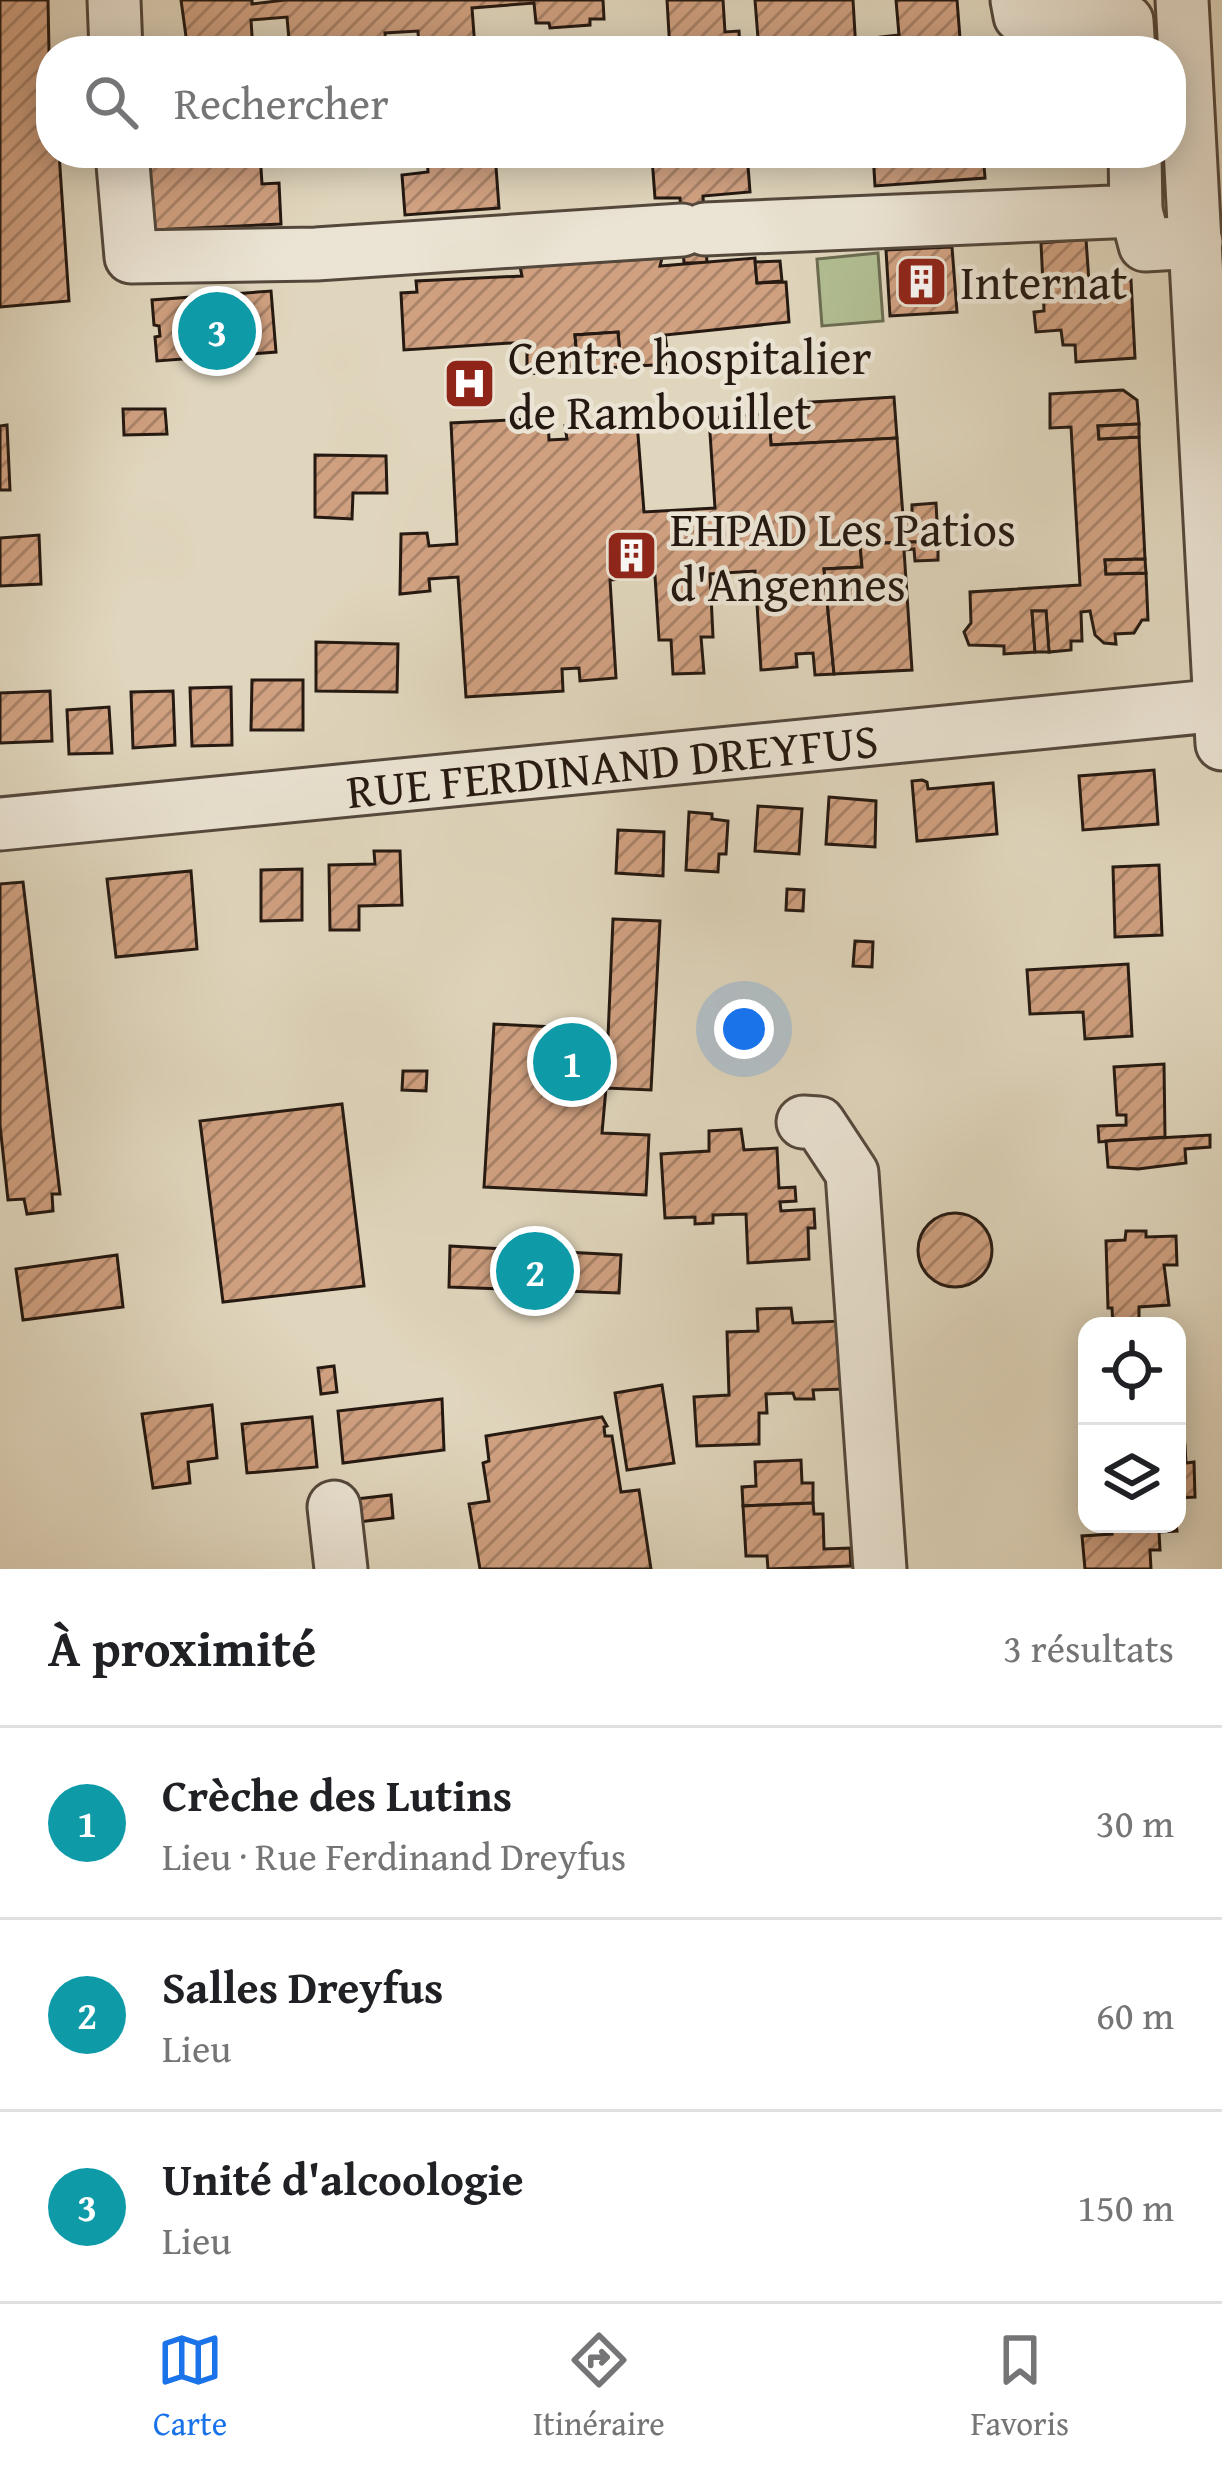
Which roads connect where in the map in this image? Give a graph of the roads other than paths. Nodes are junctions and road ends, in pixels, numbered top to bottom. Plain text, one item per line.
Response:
1 (114, 0) edge
2 (1017, 0) edge
3 (1182, 0) edge
4 (115, 36) edge
5 (1128, 36) edge
6 (1184, 36) edge
7 (1186, 69) edge
8 (123, 168) edge
9 (1135, 168) edge
10 (1136, 211) junction
11 (1196, 242) junction
12 (1221, 718) edge
13 (0, 824) edge
14 (803, 1122) dead end
15 (334, 1507) dead end
16 (341, 1569) edge
17 (880, 1569) edge

1 - 4 street
2 - 5 street
3 - 6 street
7 - 11 street
8 - 10 street
9 - 10 street
10 - 11 street
11 - 12 street
12 - 13 street, RUE FERDINAND DREYFUS
14 - 17 street
15 - 16 street

